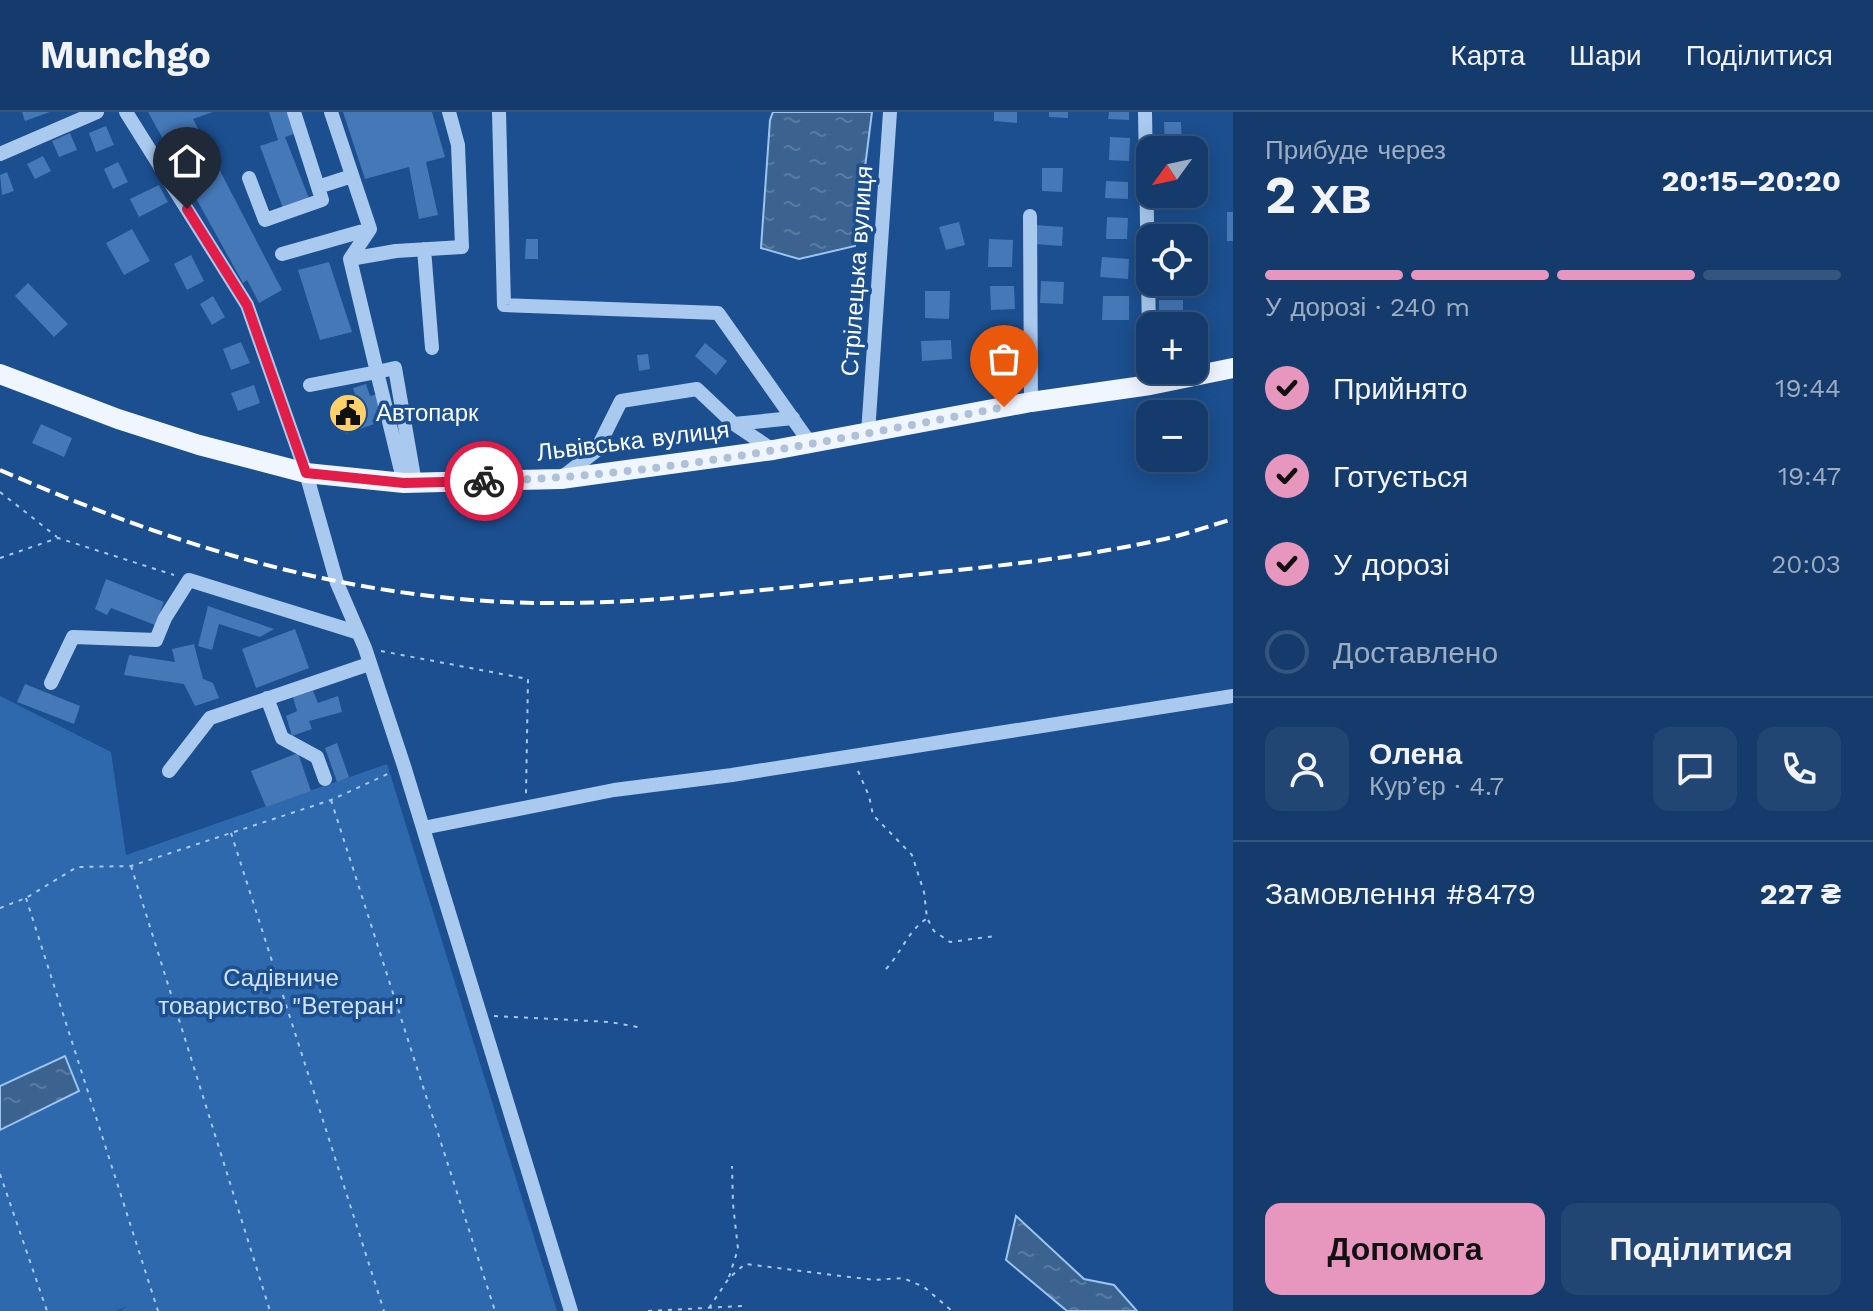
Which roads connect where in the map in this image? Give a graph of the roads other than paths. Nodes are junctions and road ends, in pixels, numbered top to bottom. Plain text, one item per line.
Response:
1 (97, 112) edge
2 (126, 112) edge
3 (294, 112) edge
4 (331, 112) edge
5 (449, 112) edge
6 (499, 112) edge
7 (890, 112) edge
8 (1145, 112) edge
9 (0, 154) edge
10 (352, 176) junction
11 (249, 178) dead end
12 (318, 187) junction
13 (1030, 216) dead end
14 (370, 229) junction
15 (424, 249) junction
16 (282, 254) dead end
17 (350, 259) junction
18 (432, 348) dead end
19 (1233, 368) edge
20 (377, 372) junction
21 (0, 374) edge
22 (310, 385) dead end
23 (1150, 385) junction
24 (1031, 402) junction
25 (793, 418) junction
26 (734, 424) junction
27 (868, 433) junction
28 (810, 443) junction
29 (773, 450) junction
30 (306, 473) junction
31 (561, 479) junction
32 (410, 483) junction
33 (356, 632) junction
34 (369, 664) junction
35 (51, 683) dead end
36 (1233, 696) edge
37 (267, 698) junction
38 (169, 771) dead end
39 (325, 779) dead end
40 (423, 828) junction
41 (571, 1311) edge

1 - 9 street
2 - 30 street
3 - 12 street
4 - 10 street
5 - 15 street
6 - 25 street
7 - 27 street, Стрілецька вулиця
8 - 23 street
10 - 12 street
10 - 14 street
11 - 12 street
13 - 24 street
14 - 16 street
14 - 17 street
15 - 17 street
15 - 18 street
17 - 20 street
19 - 23 main road, Львівська вулиця
20 - 22 street
20 - 32 street
21 - 30 main road, Львівська вулиця
23 - 24 main road, Львівська вулиця
24 - 27 main road, Львівська вулиця
25 - 26 street
25 - 28 street
26 - 29 street
26 - 31 street
27 - 28 main road, Львівська вулиця
28 - 29 main road, Львівська вулиця
29 - 31 main road, Львівська вулиця
30 - 32 main road, Львівська вулиця
30 - 33 street
31 - 32 main road, Львівська вулиця
33 - 34 street
33 - 35 street
34 - 37 street
34 - 40 street
36 - 40 street
37 - 38 street
37 - 39 street
40 - 41 street

